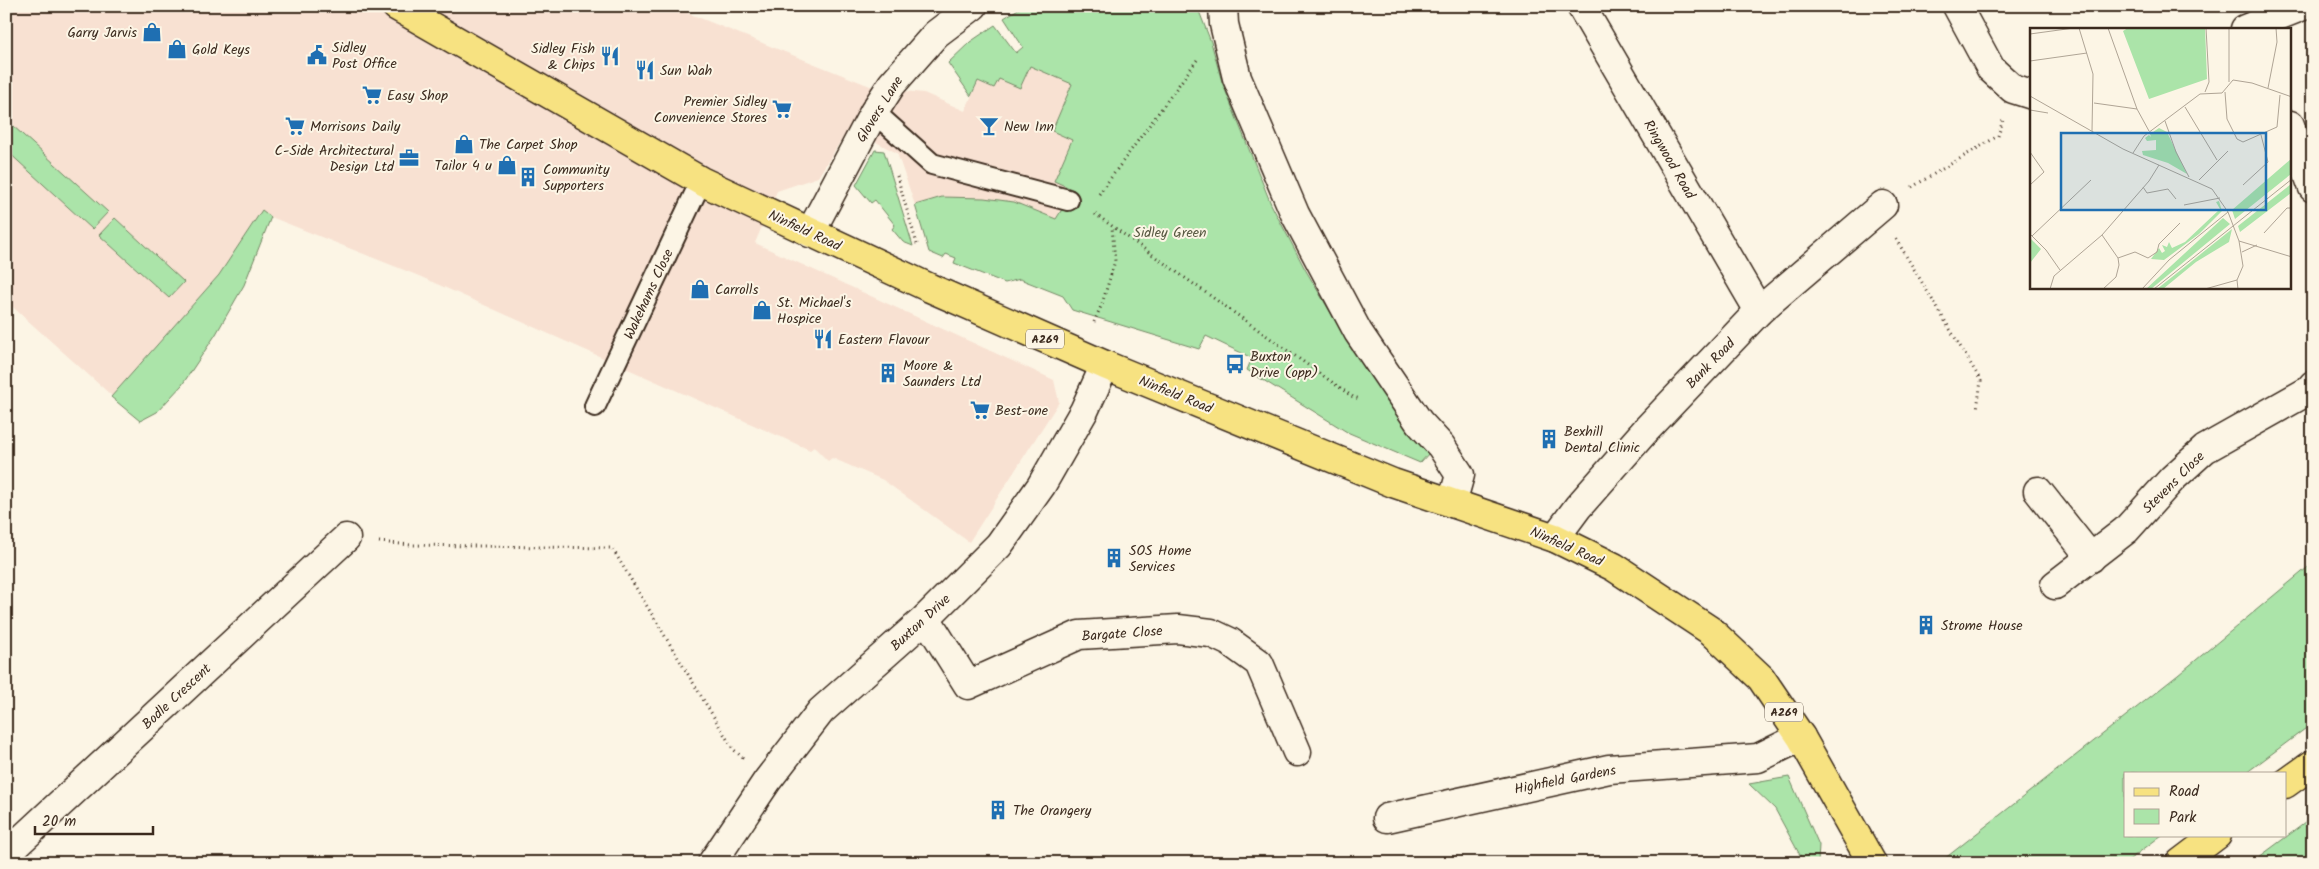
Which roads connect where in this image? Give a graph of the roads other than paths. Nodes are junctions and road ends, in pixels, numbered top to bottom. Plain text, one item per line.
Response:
1 (396, 6) edge
2 (973, 6) edge
3 (1581, 6) edge
4 (1957, 6) edge
5 (2303, 6) edge
6 (1224, 15) edge
7 (2252, 28) edge
8 (2022, 92) edge
9 (874, 112) junction
10 (2292, 130) edge
11 (701, 181) junction
12 (2313, 188) edge
13 (1068, 200) road end
14 (1883, 205) road end
15 (810, 232) junction
16 (1759, 311) junction
17 (1105, 365) junction
18 (2313, 385) edge
19 (595, 406) dead end
20 (2038, 491) dead end
21 (1452, 503) junction
22 (346, 538) road end
23 (1555, 538) junction
24 (2091, 558) junction
25 (2056, 586) dead end
26 (926, 618) junction
27 (1801, 737) junction
28 (1297, 752) dead end
29 (2313, 764) edge
30 (2286, 783) edge
31 (1387, 818) dead end
32 (2216, 836) edge
33 (6, 854) edge
34 (712, 863) edge
35 (1872, 863) edge
36 (2180, 863) edge

1 - 11 main road, Ninfield Road / A269
2 - 9 street, Glovers Lane
3 - 16 street, Ringwood Road
4 - 8 street
5 - 7 street
6 - 21 street
9 - 13 lane
9 - 15 street, Glovers Lane
10 - 12 street
11 - 15 main road, Ninfield Road / A269
11 - 19 lane, Wakehams Close
14 - 16 street, Bank Road
15 - 17 main road, Ninfield Road / A269
16 - 23 street, Bank Road
17 - 21 main road, Ninfield Road / A269
17 - 26 street, Buxton Drive
18 - 24 street, Stevens Close
20 - 24 street
21 - 23 main road, Ninfield Road / A269
22 - 33 street, Bodle Crescent
23 - 27 main road, Ninfield Road / A269
24 - 25 street, Stevens Close
26 - 28 street, Bargate Close
26 - 34 street, Buxton Drive
27 - 31 street, Highfield Gardens
27 - 35 main road, Ninfield Road / A269
29 - 30 main road
32 - 36 main road

